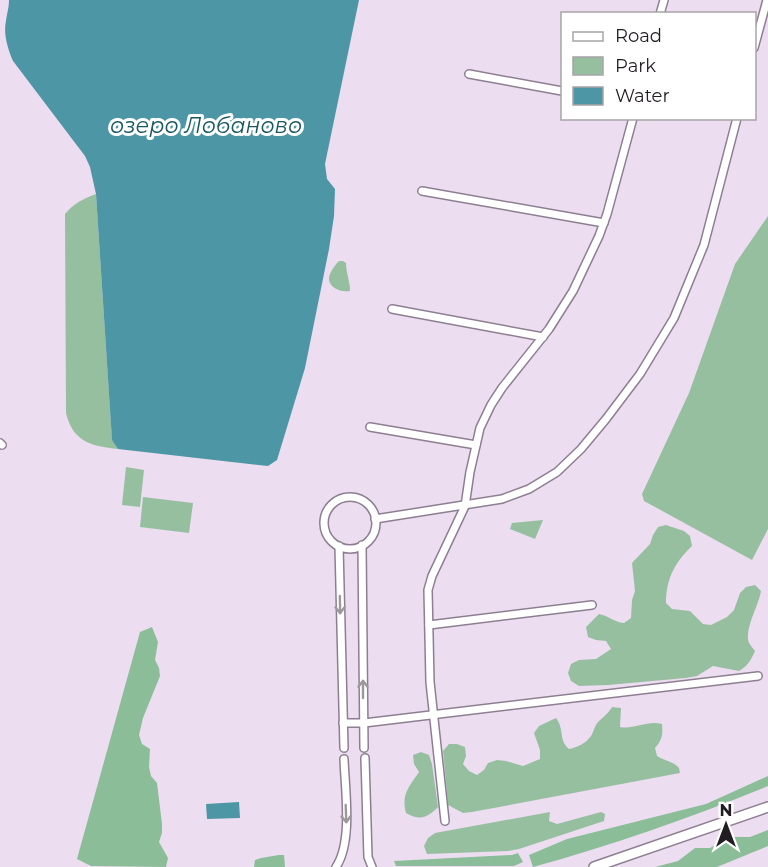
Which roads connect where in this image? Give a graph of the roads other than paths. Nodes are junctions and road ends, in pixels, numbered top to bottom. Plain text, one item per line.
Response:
1 (757, 0) edge
2 (767, 1) edge
3 (756, 41) edge
4 (469, 74) dead end
5 (561, 91) edge
6 (632, 120) edge
7 (735, 120) edge
8 (422, 190) dead end
9 (604, 223) junction
10 (392, 309) dead end
11 (543, 337) junction
12 (370, 427) dead end
13 (476, 445) junction
14 (465, 506) junction
15 (375, 519) junction
16 (362, 545) junction
17 (339, 546) junction
18 (592, 605) dead end
19 (429, 625) junction
20 (758, 676) dead end
21 (433, 714) junction
22 (343, 723) junction
23 (364, 723) junction
24 (344, 748) dead end
25 (364, 748) dead end
26 (365, 758) dead end
27 (344, 759) dead end
28 (768, 807) edge
29 (444, 821) dead end
30 (336, 867) edge
31 (372, 867) edge
32 (594, 867) edge

1 - 2 street
2 - 3 street
4 - 5 street
6 - 9 street
7 - 14 street
8 - 9 street
9 - 11 street
10 - 11 street
11 - 13 street
12 - 13 street
13 - 14 street
14 - 15 street
14 - 19 street
15 - 16 street
15 - 17 street
16 - 17 street
23 -> 16 street
17 -> 22 street
18 - 19 street
19 - 21 street
20 - 21 street
21 - 23 street
21 - 29 street
22 - 23 street
22 - 24 street
23 - 25 street
26 - 31 street
27 -> 30 street
28 - 32 main road

